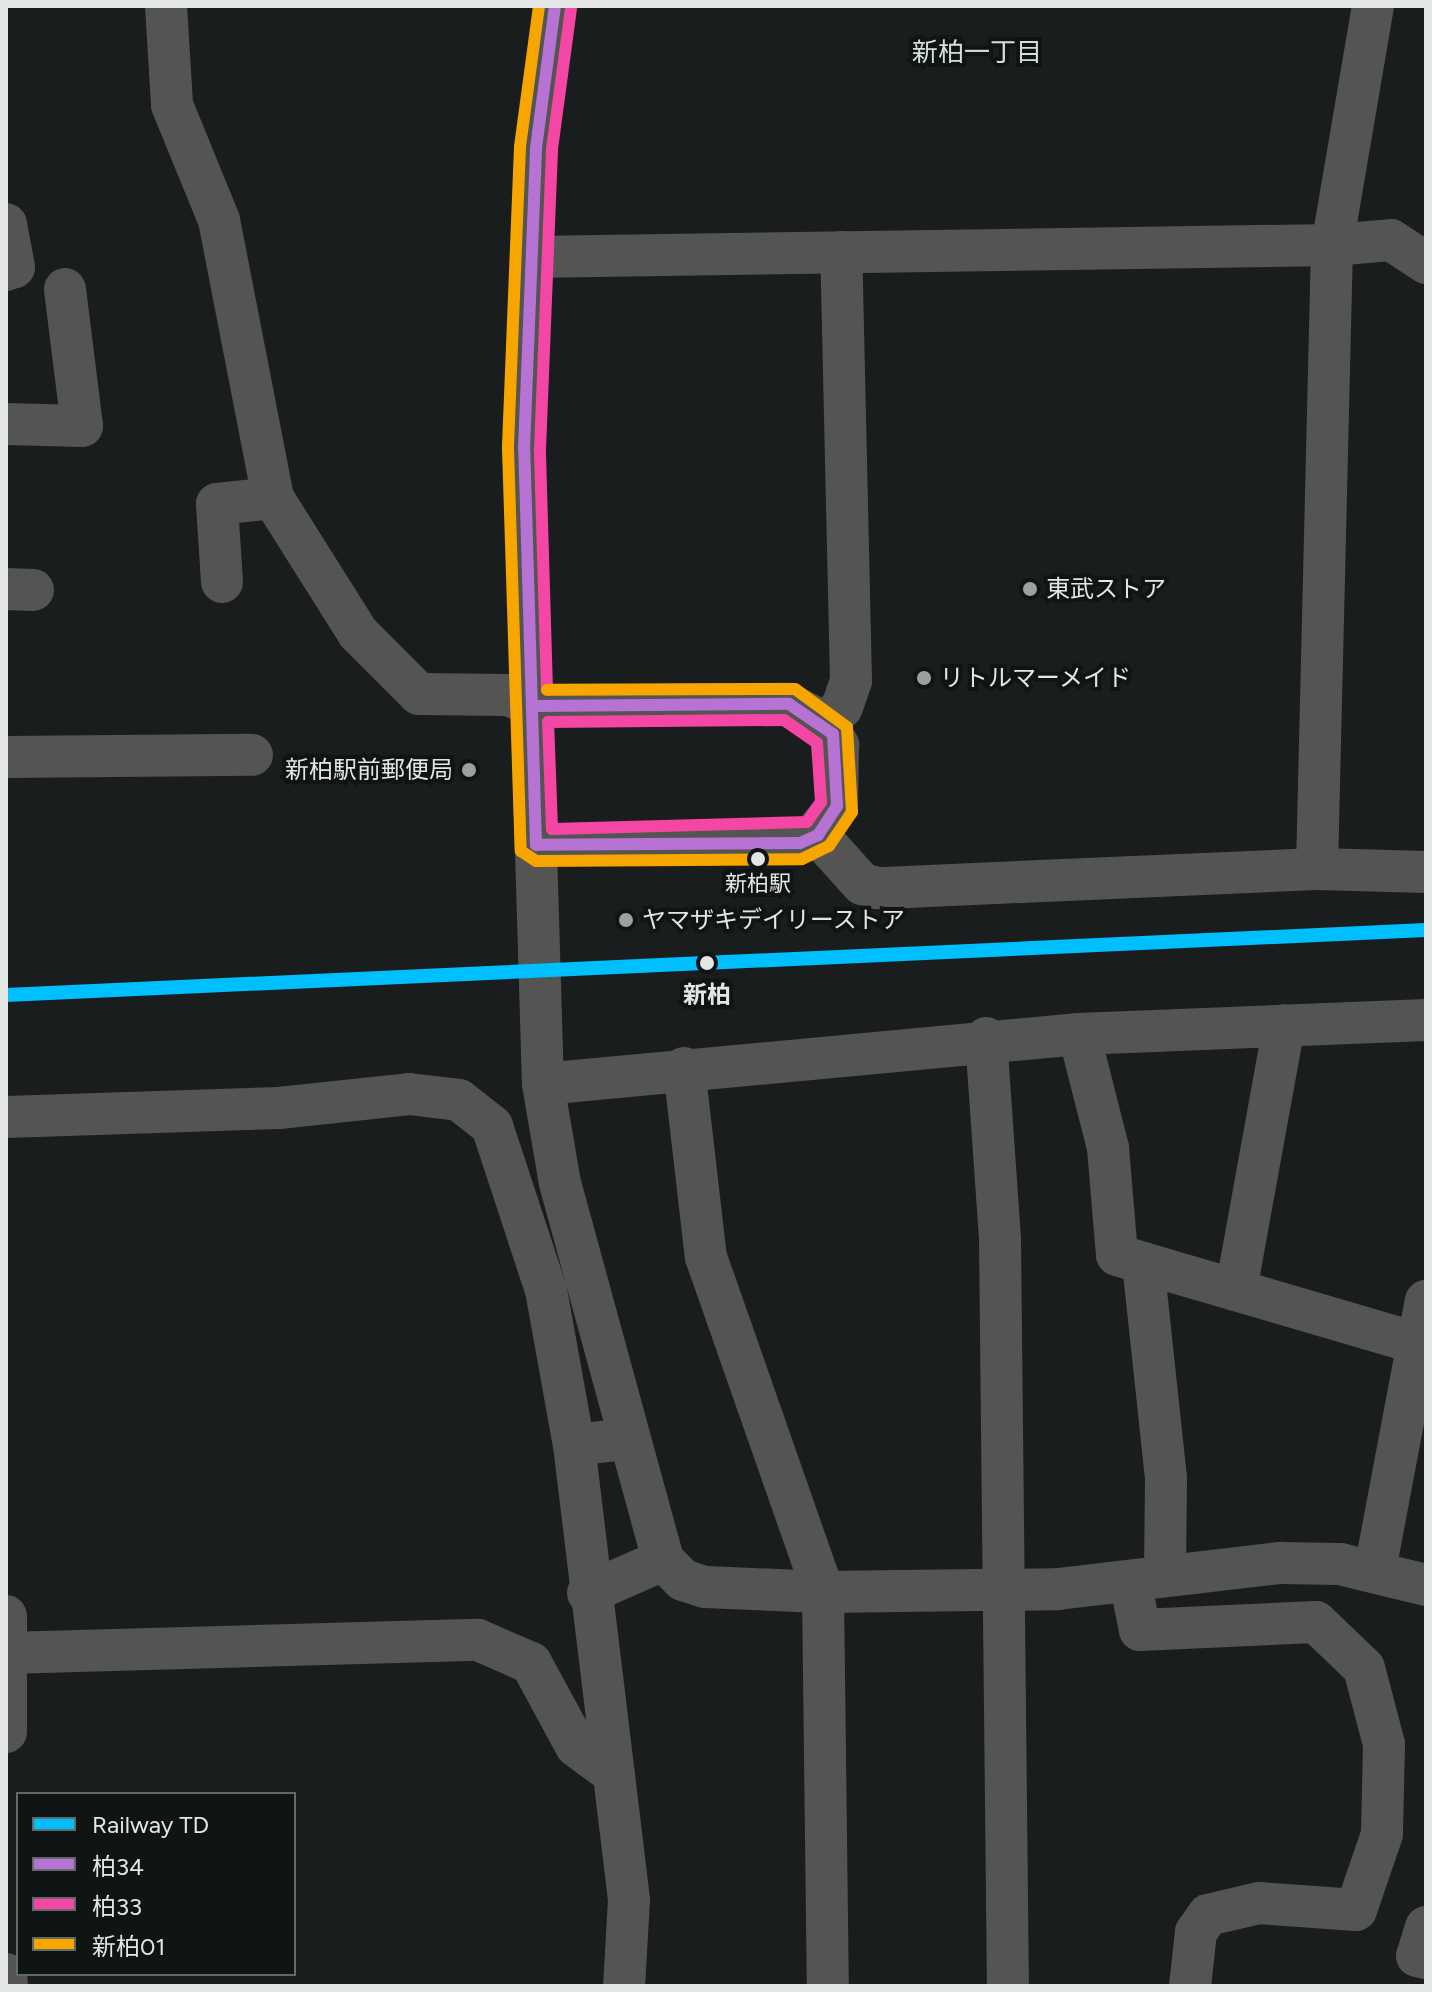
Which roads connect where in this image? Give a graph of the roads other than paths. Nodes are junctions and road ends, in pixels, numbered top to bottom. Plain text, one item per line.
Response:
1 (166, 6) edge
2 (555, 6) edge
3 (1373, 6) edge
4 (6, 224) edge
5 (1332, 245) junction
6 (841, 252) junction
7 (531, 257) junction
8 (1426, 263) edge
9 (6, 270) edge
10 (65, 289) dead end
11 (6, 424) edge
12 (273, 498) junction
13 (222, 582) dead end
14 (535, 706) junction
15 (825, 723) junction
16 (252, 755) dead end
17 (6, 757) edge
18 (818, 835) junction
19 (536, 845) junction
20 (1317, 869) junction
21 (1426, 872) edge
22 (1426, 1020) edge
23 (1284, 1025) junction
24 (1079, 1034) junction
25 (986, 1038) junction
26 (684, 1068) junction
27 (543, 1084) junction
28 (6, 1117) edge
29 (1143, 1263) junction
30 (1236, 1290) junction
31 (1426, 1301) edge
32 (1422, 1344) edge
33 (627, 1439) junction
34 (574, 1445) junction
35 (663, 1560) junction
36 (1375, 1570) junction
37 (1147, 1579) junction
38 (1426, 1585) edge
39 (823, 1592) junction
40 (588, 1593) junction
41 (1000, 1593) junction
42 (6, 1616) edge
43 (7, 1653) edge
44 (6, 1732) edge
45 (614, 1774) junction
46 (6, 1974) edge
47 (7, 1986) edge
48 (624, 1986) edge
49 (828, 1986) edge
50 (1008, 1986) edge
51 (1190, 1986) edge

1 - 12 street
2 - 7 street
3 - 5 street
4 - 9 street
5 - 6 street
5 - 8 street
5 - 20 street
6 - 7 street
6 - 15 street
7 - 14 street
10 - 11 street
12 - 13 street
12 - 14 street
14 - 15 street
14 - 19 street
15 - 18 street
16 - 17 street
18 - 19 street
18 - 20 street
19 - 27 street
20 - 21 street
22 - 23 street
23 - 24 street
23 - 30 street
24 - 25 street
24 - 29 street
25 - 26 street
25 - 41 street
26 - 27 street
26 - 39 street
27 - 33 street
28 - 34 street
29 - 30 street
29 - 37 street
30 - 32 street
31 - 32 street
32 - 36 street
33 - 34 street
33 - 35 street
34 - 40 street
35 - 39 street
35 - 40 street
36 - 37 street
36 - 38 street
37 - 41 street
37 - 51 street
39 - 41 street
39 - 49 street
40 - 45 street
41 - 50 street
42 - 43 street
43 - 44 street
43 - 45 street
45 - 48 street
46 - 47 street

